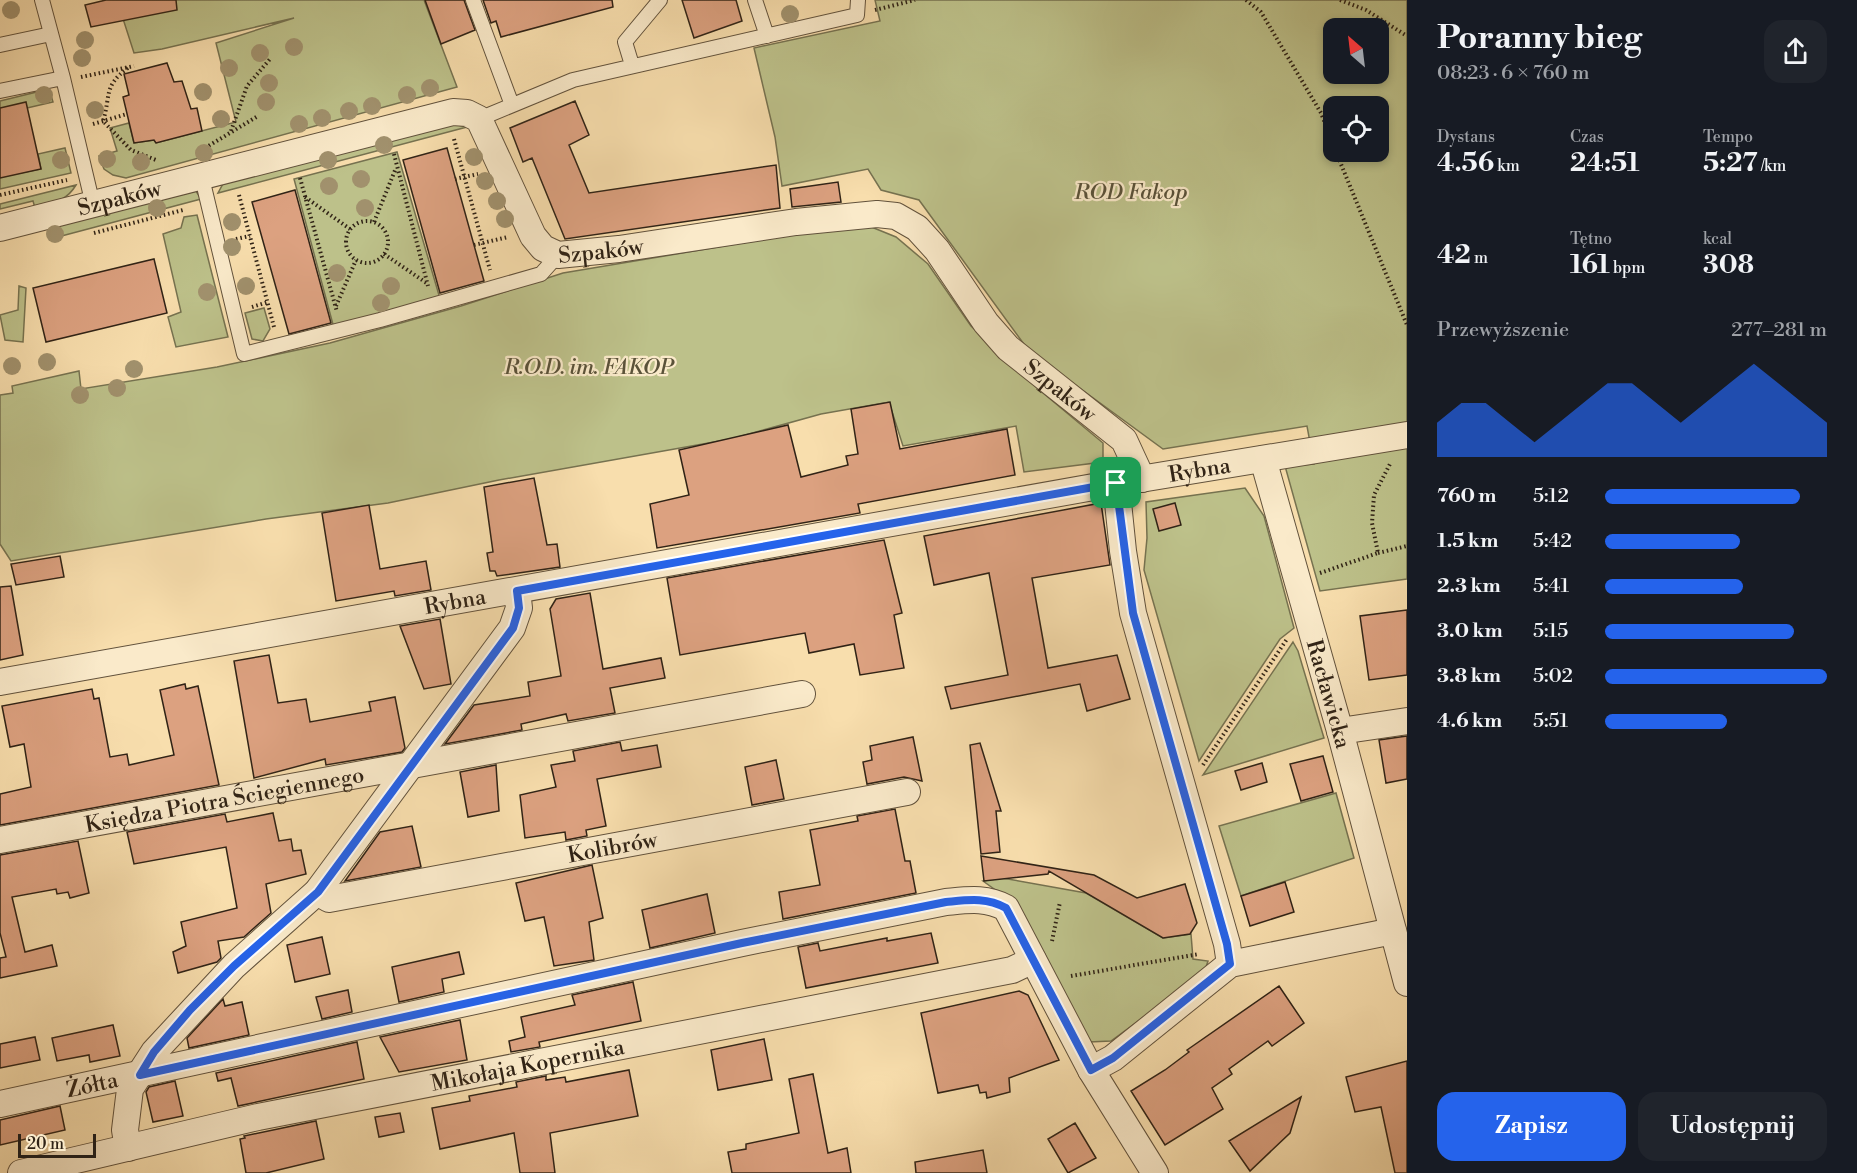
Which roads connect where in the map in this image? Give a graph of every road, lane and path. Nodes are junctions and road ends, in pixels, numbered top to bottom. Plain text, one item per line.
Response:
1 (42, 0) edge
2 (473, 0) edge
3 (660, 0) edge
4 (755, 0) edge
5 (858, 0) edge
6 (915, 0) edge
7 (1246, 0) edge
8 (1340, 0) edge
9 (856, 15) junction
10 (51, 34) junction
11 (766, 36) junction
12 (1407, 36) edge
13 (0, 45) edge
14 (270, 59) dead end
15 (632, 65) junction
16 (135, 66) dead end
17 (128, 68) junction
18 (70, 78) junction
19 (0, 91) edge
20 (512, 105) junction
21 (127, 114) dead end
22 (258, 116) dead end
23 (1323, 118) edge
24 (479, 119) junction
25 (103, 121) junction
26 (89, 125) dead end
27 (231, 132) junction
28 (443, 141) dead end
29 (201, 150) dead end
30 (383, 155) dead end
31 (1340, 162) edge
32 (160, 163) dead end
33 (397, 166) junction
34 (310, 175) dead end
35 (86, 176) junction
36 (465, 177) junction
37 (202, 178) junction
38 (455, 179) dead end
39 (250, 192) dead end
40 (0, 195) edge
41 (239, 195) junction
42 (305, 197) junction
43 (208, 203) junction
44 (93, 205) junction
45 (374, 222) junction
46 (0, 228) edge
47 (350, 230) junction
48 (91, 234) dead end
49 (483, 243) junction
50 (474, 245) dead end
51 (384, 254) junction
52 (558, 255) junction
53 (356, 260) junction
54 (428, 284) junction
55 (494, 287) junction
56 (433, 304) junction
57 (336, 307) junction
58 (1407, 325) edge
59 (342, 330) junction
60 (280, 346) junction
61 (1407, 435) edge
62 (1392, 456) dead end
63 (1263, 459) junction
64 (1142, 479) junction
65 (1116, 483) junction
66 (1407, 546) edge
67 (1378, 553) junction
68 (1311, 576) dead end
69 (517, 591) junction
70 (1288, 637) dead end
71 (0, 682) edge
72 (802, 694) dead end
73 (1407, 722) edge
74 (1340, 731) junction
75 (411, 764) junction
76 (1201, 769) dead end
77 (907, 792) dead end
78 (0, 840) edge
79 (318, 892) junction
80 (1393, 931) junction
81 (1183, 957) dead end
82 (1033, 960) junction
83 (1230, 964) junction
84 (1407, 983) edge
85 (1047, 986) junction
86 (1091, 1070) junction
87 (140, 1075) junction
88 (0, 1104) edge
89 (128, 1148) junction
90 (21, 1173) edge
91 (1155, 1173) edge

1 - 10 lane
2 - 20 lane
3 - 15 lane
4 - 11 lane
5 - 9 lane
6 - 9 path
7 - 23 path
8 - 12 path
9 - 11 lane
10 - 13 lane
10 - 18 lane
11 - 15 lane
14 - 27 path
15 - 20 lane
16 - 17 path
17 - 18 path
17 - 25 path
18 - 19 lane
18 - 35 lane
20 - 24 lane
21 - 25 path
22 - 27 path
24 - 37 street, Szpaków
24 - 52 street, Szpaków
25 - 26 path
25 - 32 path
27 - 29 path
28 - 36 path
30 - 33 path
31 - 58 path
33 - 45 path
33 - 54 path
34 - 42 path
35 - 40 path
35 - 44 lane
36 - 38 path
36 - 49 path
37 - 43 lane
37 - 44 street, Szpaków
39 - 41 path
41 - 43 path
41 - 60 path
42 - 47 path
42 - 57 path
43 - 48 path
43 - 60 lane
44 - 46 street, Szpaków
45 - 47 path
45 - 51 path
47 - 53 path
49 - 50 path
49 - 55 path
51 - 53 path
51 - 54 path
52 - 55 lane
52 - 64 street, Szpaków
53 - 57 path
54 - 56 path
55 - 56 lane
56 - 59 lane
57 - 59 path
59 - 60 lane
61 - 63 street, Rybna
62 - 67 path
63 - 64 street, Rybna
63 - 74 street, Racławicka
64 - 65 street, Rybna
65 - 69 street, Rybna
65 - 83 street
66 - 67 path
67 - 68 path
69 - 71 street, Rybna
69 - 75 street
70 - 76 path
72 - 75 street, Księdza Piotra Ściegiennego
73 - 74 street
74 - 80 street, Racławicka
75 - 78 street, Księdza Piotra Ściegiennego
75 - 79 street
77 - 79 street, Kolibrów
79 - 87 street
80 - 83 street
80 - 84 street, Racławicka
81 - 85 path
82 - 85 street, Żółta
82 - 87 street, Żółta
82 - 89 street, Mikołaja Kopernika
83 - 86 street
85 - 86 street, Żółta
86 - 91 street, Żółta
87 - 88 street, Żółta
87 - 89 street
89 - 90 street, Mikołaja Kopernika

